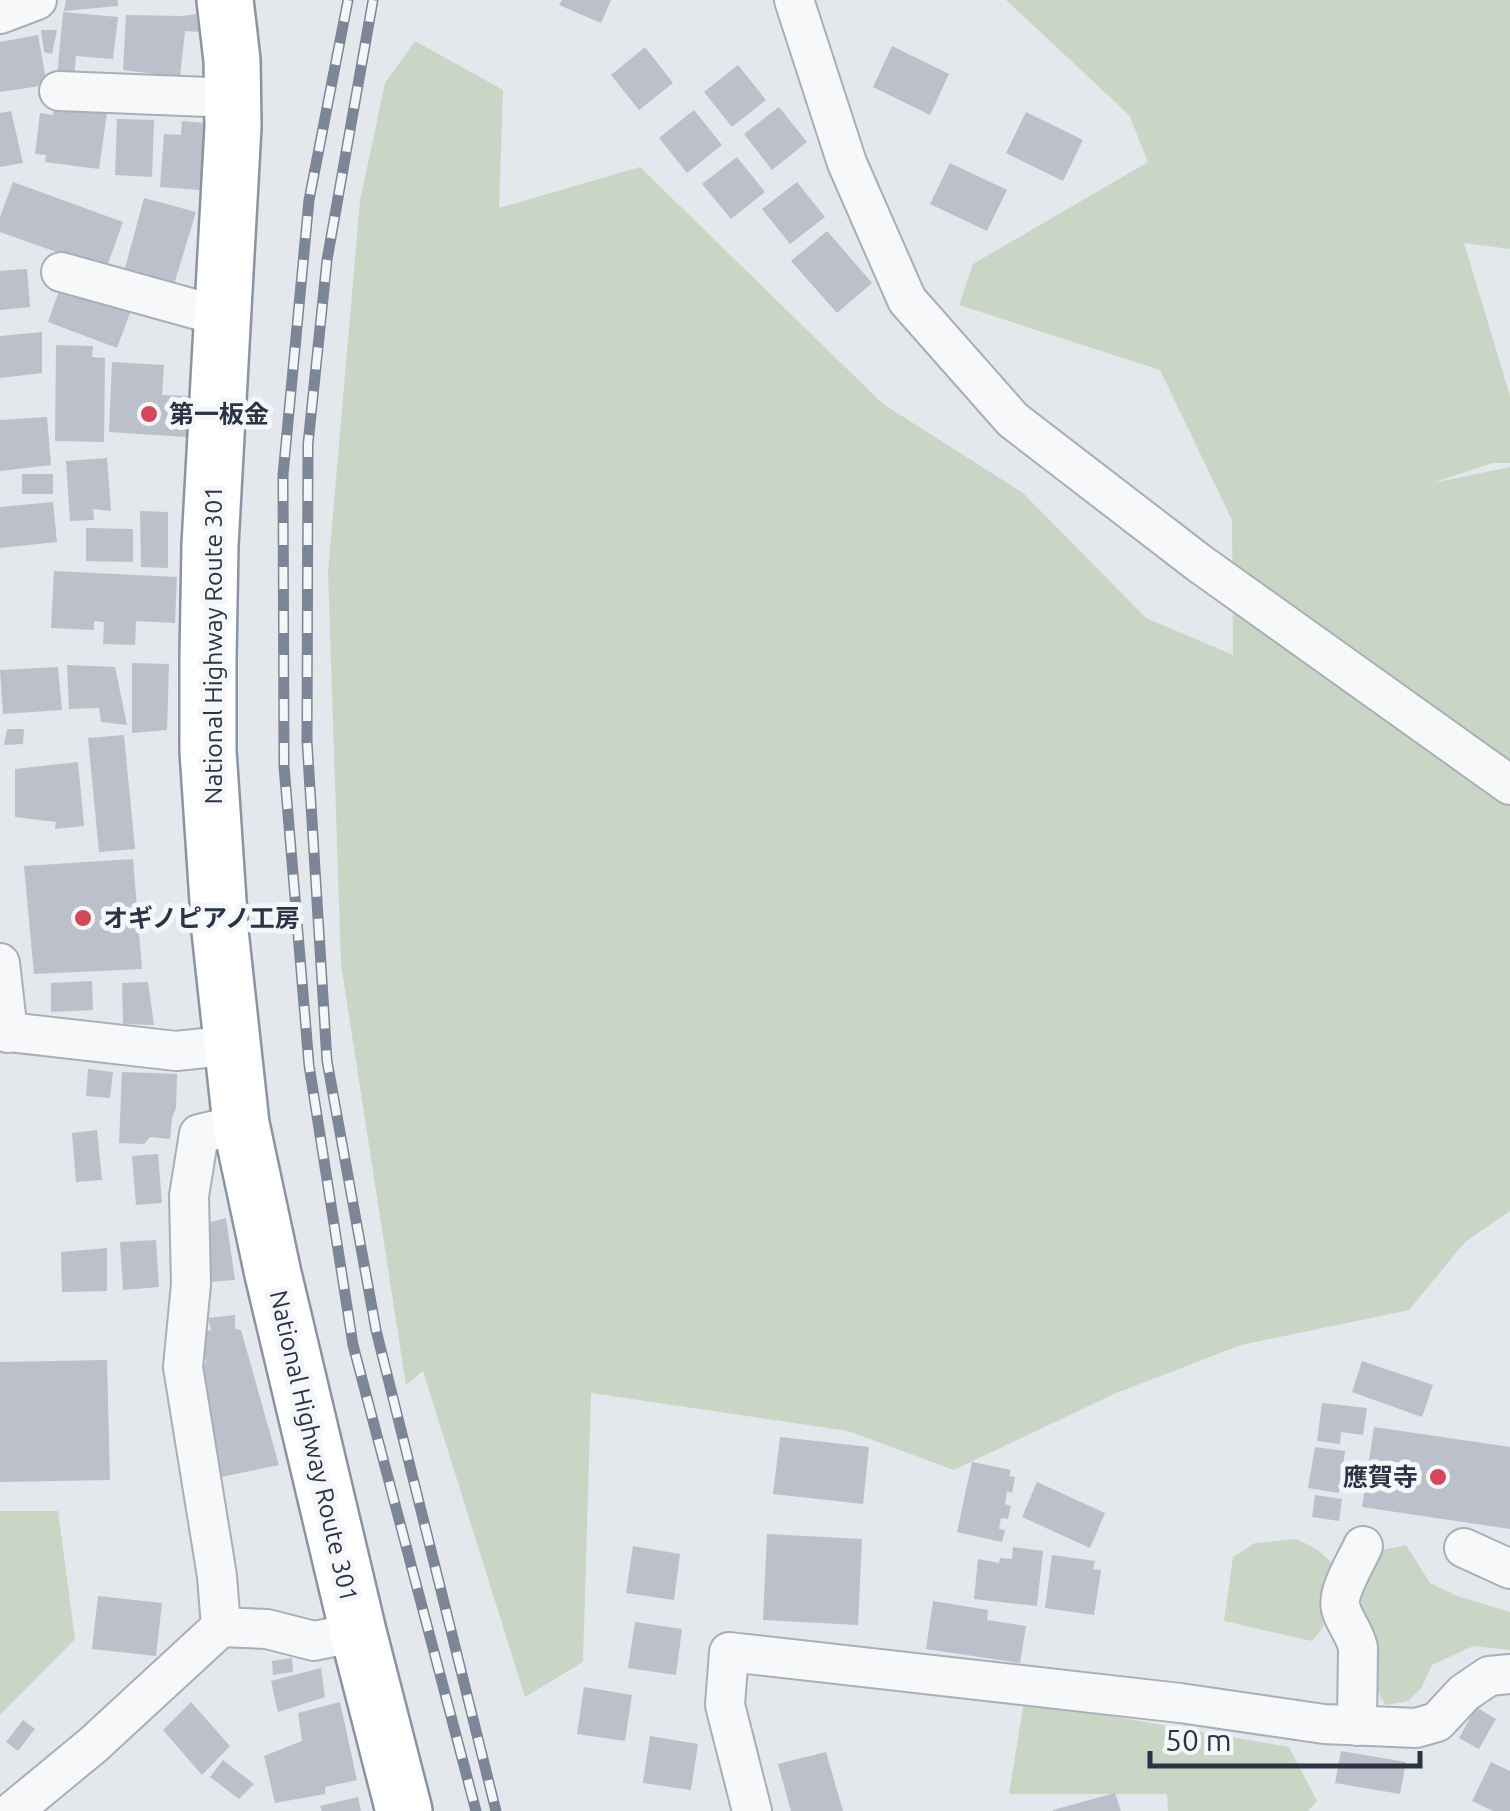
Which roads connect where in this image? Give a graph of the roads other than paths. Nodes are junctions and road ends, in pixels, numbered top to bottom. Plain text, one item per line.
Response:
1 (37, 0) edge
2 (225, 0) edge
3 (794, 0) edge
4 (0, 14) edge
5 (59, 92) dead end
6 (233, 98) junction
7 (61, 272) dead end
8 (222, 317) junction
9 (1510, 784) edge
10 (0, 964) edge
11 (4, 1032) edge
12 (234, 1045) junction
13 (242, 1124) junction
14 (1363, 1546) dead end
15 (1464, 1548) dead end
16 (1510, 1569) edge
17 (221, 1627) junction
18 (358, 1632) junction
19 (1510, 1674) edge
20 (1357, 1726) junction
21 (13, 1811) edge
22 (404, 1811) edge
23 (752, 1811) edge

1 - 4 street
2 - 6 highway, National Highway Route 301
3 - 9 street
5 - 6 street
6 - 8 highway, National Highway Route 301
7 - 8 street
8 - 12 highway, National Highway Route 301
10 - 11 street
11 - 12 street
12 - 13 highway, National Highway Route 301
13 - 17 street
13 - 18 highway, National Highway Route 301
14 - 20 street
15 - 16 street
17 - 18 street
17 - 21 street
18 - 22 highway, National Highway Route 301
19 - 20 street
20 - 23 street

